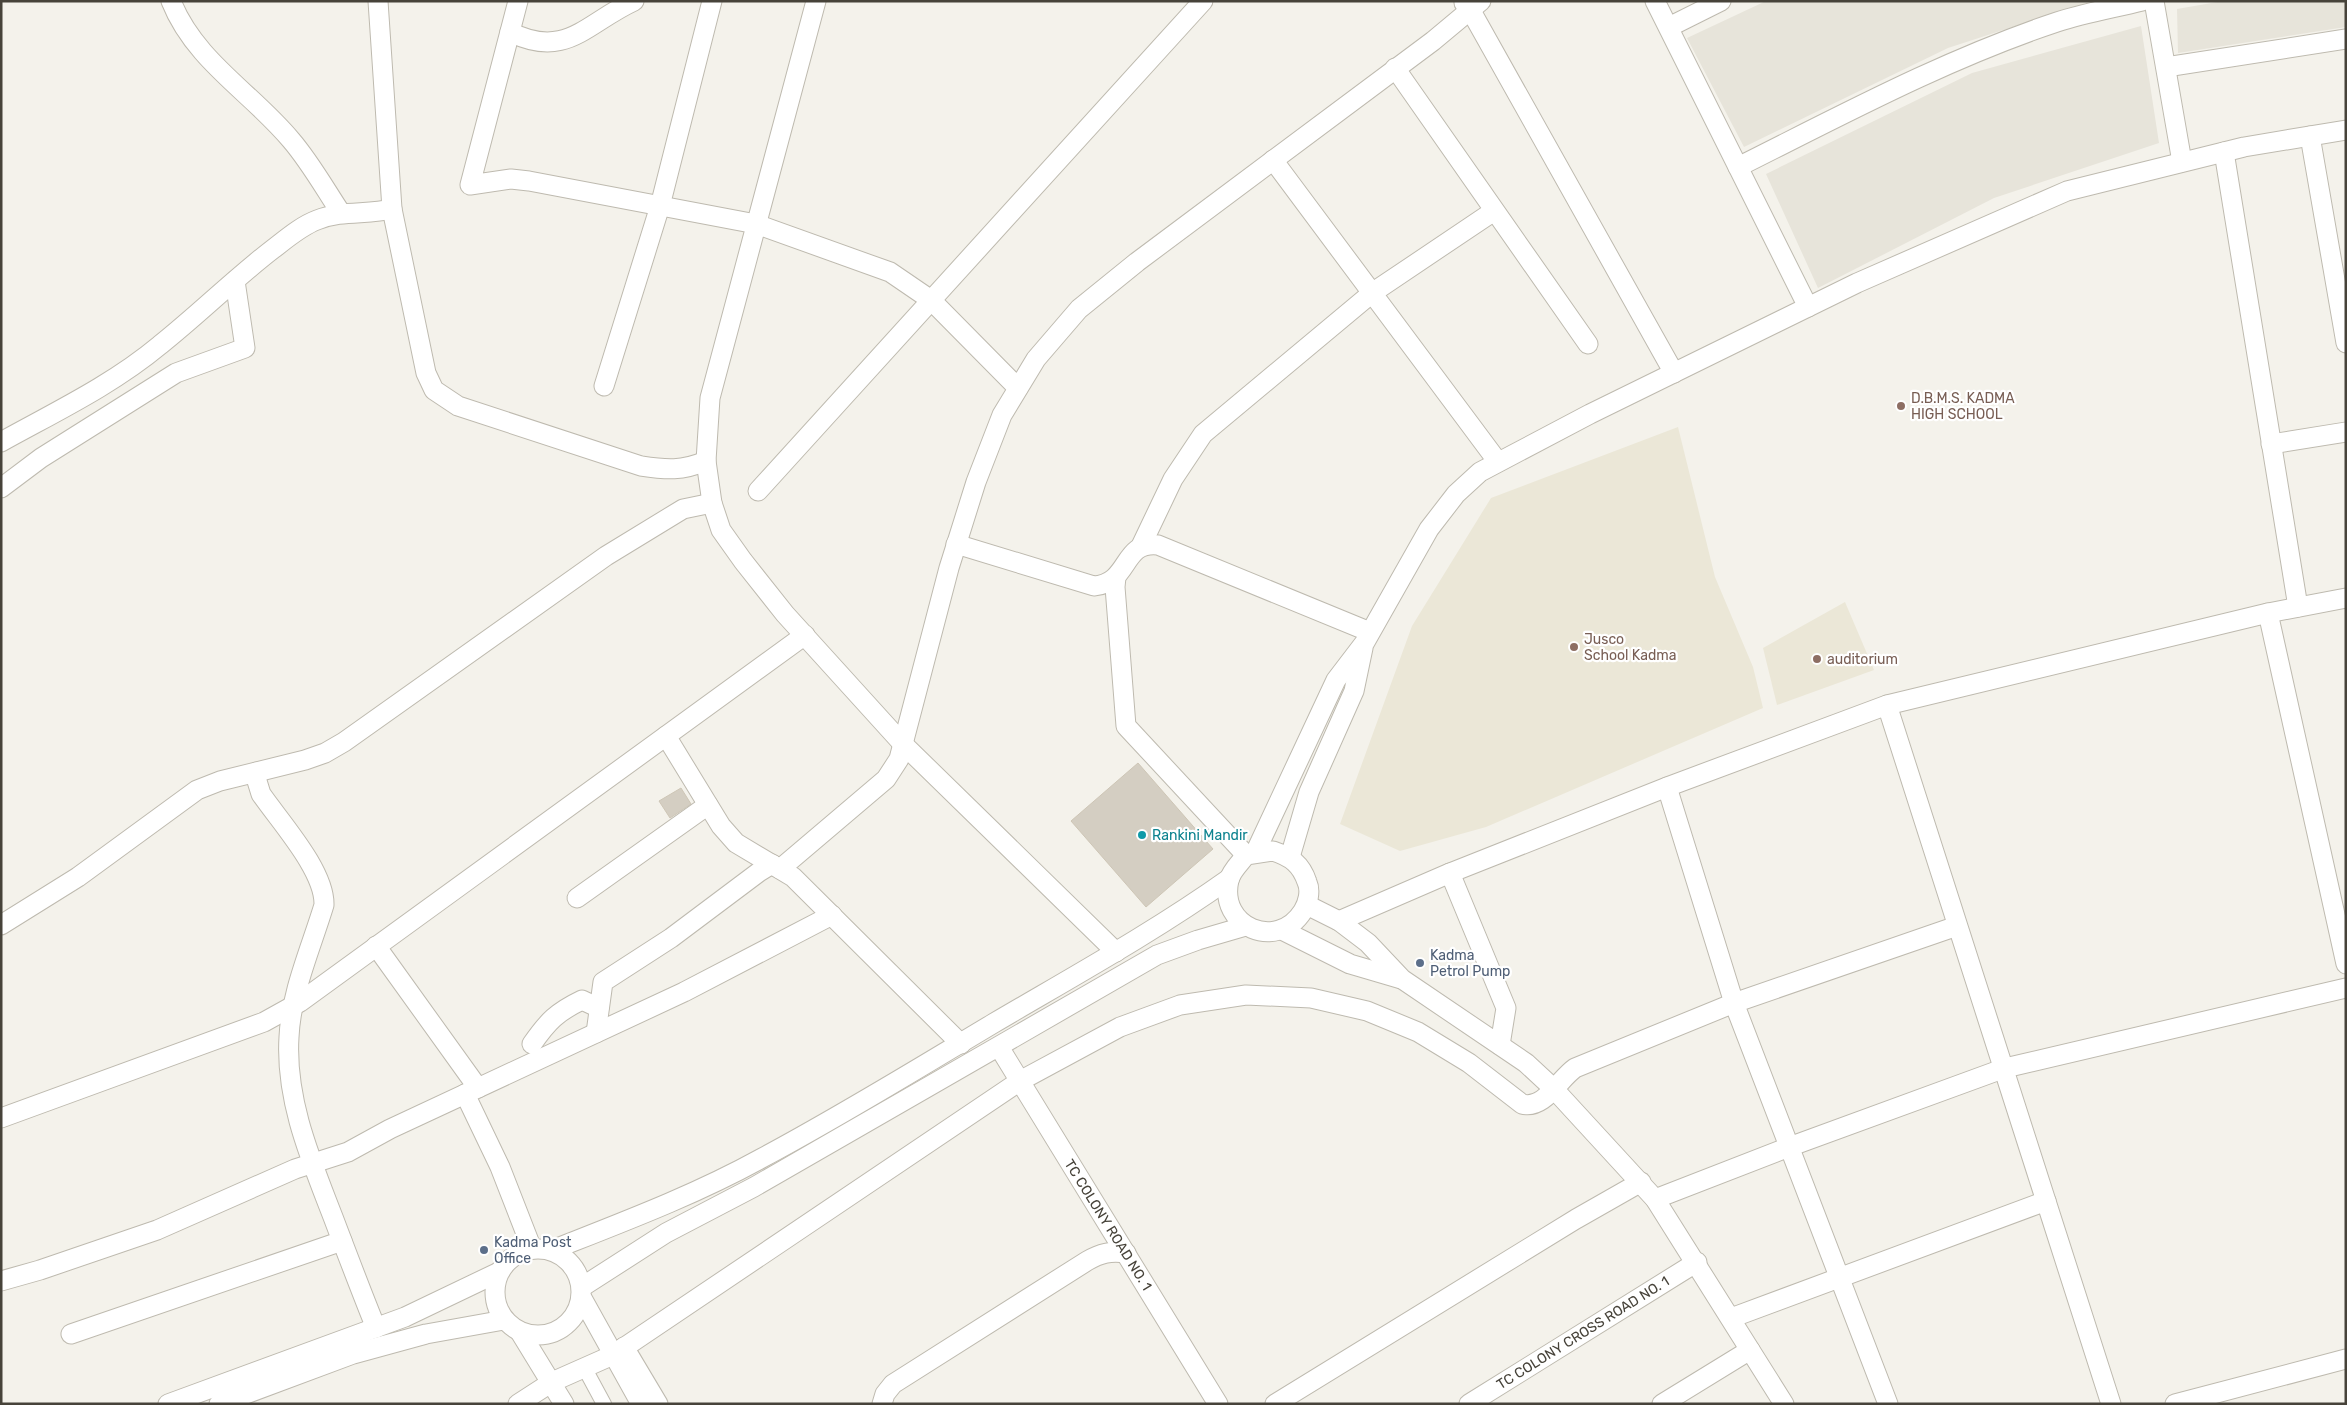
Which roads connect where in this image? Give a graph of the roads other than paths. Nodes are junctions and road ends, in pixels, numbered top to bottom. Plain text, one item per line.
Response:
1 (171, 1) edge
2 (378, 1) edge
3 (518, 1) edge
4 (634, 1) edge
5 (712, 1) edge
6 (816, 1) edge
7 (1203, 1) edge
8 (1655, 1) edge
9 (1721, 1) edge
10 (2142, 1) edge
11 (2154, 1) edge
12 (1471, 4) edge
13 (1669, 28) junction
14 (510, 32) junction
15 (2346, 39) edge
16 (2166, 67) junction
17 (1395, 68) junction
18 (2346, 130) edge
19 (2310, 136) junction
20 (2224, 152) junction
21 (1273, 160) junction
22 (2182, 162) junction
23 (1738, 167) junction
24 (660, 206) junction
25 (392, 209) junction
26 (1494, 211) junction
27 (341, 213) junction
28 (756, 224) junction
29 (235, 281) junction
30 (1372, 293) junction
31 (931, 300) junction
32 (1808, 307) junction
33 (2346, 343) edge
34 (1588, 344) dead end
35 (1674, 373) junction
36 (604, 386) dead end
37 (1018, 388) junction
38 (2346, 432) edge
39 (1, 442) edge
40 (2271, 444) junction
41 (706, 461) junction
42 (1498, 462) junction
43 (1, 488) edge
44 (758, 490) dead end
45 (712, 502) junction
46 (956, 544) junction
47 (1141, 546) junction
48 (1116, 577) junction
49 (2346, 598) edge
50 (2298, 608) junction
51 (2268, 613) junction
52 (805, 635) junction
53 (1368, 637) junction
54 (1887, 705) junction
55 (666, 736) junction
56 (902, 743) junction
57 (257, 772) junction
58 (1667, 787) junction
59 (708, 805) junction
60 (1250, 854) junction
61 (1290, 857) junction
62 (776, 867) junction
63 (1450, 873) junction
64 (1230, 878) junction
65 (577, 898) dead end
66 (1307, 905) junction
67 (832, 915) junction
68 (1339, 921) junction
69 (1, 925) edge
70 (1246, 926) junction
71 (1957, 926) junction
72 (1282, 930) junction
73 (376, 946) junction
74 (1116, 952) junction
75 (2346, 964) edge
76 (1402, 979) junction
77 (2346, 988) edge
78 (1734, 1003) junction
79 (292, 1006) junction
80 (599, 1008) junction
81 (596, 1033) junction
82 (532, 1044) dead end
83 (961, 1044) junction
84 (1500, 1045) junction
85 (999, 1047) junction
86 (2005, 1068) junction
87 (1020, 1081) junction
88 (1553, 1088) junction
89 (471, 1091) junction
90 (1, 1118) edge
91 (1789, 1147) junction
92 (312, 1164) junction
93 (1642, 1182) junction
94 (1655, 1199) junction
95 (2046, 1201) junction
96 (342, 1241) junction
97 (532, 1249) junction
98 (552, 1250) junction
99 (1126, 1253) junction
100 (1696, 1262) junction
101 (499, 1272) junction
102 (1840, 1277) junction
103 (1, 1280) edge
104 (582, 1292) junction
105 (1731, 1318) junction
106 (504, 1320) junction
107 (376, 1328) junction
108 (520, 1332) junction
109 (71, 1334) dead end
110 (1750, 1350) junction
111 (619, 1351) junction
112 (2346, 1359) edge
113 (584, 1368) junction
114 (552, 1382) junction
115 (168, 1404) edge
116 (219, 1404) edge
117 (518, 1404) edge
118 (564, 1404) edge
119 (604, 1404) edge
120 (641, 1404) edge
121 (658, 1404) edge
122 (882, 1404) edge
123 (1218, 1404) edge
124 (1275, 1404) edge
125 (1469, 1404) edge
126 (1662, 1404) edge
127 (1784, 1404) edge
128 (1888, 1404) edge
129 (2111, 1404) edge
130 (2175, 1404) edge

1 - 27 street
2 - 25 street
3 - 14 street
4 - 14 street
5 - 24 street
6 - 28 street
7 - 31 street
8 - 13 street
9 - 13 street
10 - 23 street
11 - 16 street
12 - 17 street
12 - 35 street
13 - 23 street
14 - 24 street
15 - 16 street
16 - 22 street
17 - 21 street
17 - 26 street
18 - 19 street
19 - 20 street
19 - 33 street
20 - 22 street
20 - 40 street
21 - 30 street
21 - 37 street
22 - 32 street
23 - 32 street
24 - 28 street
24 - 36 street
25 - 27 street
25 - 41 street
26 - 30 street
26 - 34 street
27 - 29 street
28 - 31 street
28 - 41 street
29 - 39 street
29 - 43 street
30 - 42 street
30 - 47 street
31 - 37 street
31 - 44 street
32 - 35 street
35 - 42 street
37 - 46 street
38 - 40 street
40 - 50 street
41 - 45 street
42 - 53 street
45 - 52 street
45 - 57 street
46 - 48 street
46 - 56 street
47 - 48 street
47 - 53 street
48 - 60 street
49 - 50 street
50 - 51 street
51 - 54 street
51 - 75 street
52 - 55 street
52 - 56 street
53 - 60 street
53 - 61 street
54 - 58 street
54 - 71 street
55 - 59 street
55 - 73 street
56 - 62 street
56 - 74 street
57 - 69 street
57 - 79 street
58 - 63 street
58 - 78 street
59 - 62 street
59 - 65 street
60 - 61 street
60 - 64 street
61 - 66 street
62 - 67 street
62 - 80 street
63 - 68 street
63 - 84 street
64 - 70 street
64 - 74 street
66 - 68 street
66 - 72 street
67 - 81 street
67 - 83 street
68 - 76 street
70 - 72 street
70 - 85 street
71 - 78 street
71 - 86 street
72 - 76 street
73 - 79 street
73 - 89 street
74 - 83 street
76 - 84 street
77 - 86 street
78 - 88 street
78 - 91 street
79 - 90 street
79 - 92 street
80 - 81 street
80 - 82 street
81 - 89 street
83 - 98 street
84 - 88 street
85 - 87 street, TC COLONY ROAD NO. 1
85 - 104 street
86 - 91 street
86 - 95 street
87 - 88 street
87 - 99 street, TC COLONY ROAD NO. 1
87 - 111 street
88 - 93 street
89 - 92 street
89 - 97 street
91 - 94 street
91 - 102 street
92 - 96 street
92 - 103 street
93 - 94 street
93 - 124 street
94 - 100 street
95 - 102 street
95 - 129 street
96 - 107 street
96 - 109 street
97 - 98 street
97 - 101 street
98 - 104 street
99 - 122 street
99 - 123 street, TC COLONY ROAD NO. 1
100 - 105 street
100 - 125 street, TC COLONY CROSS ROAD NO. 1
101 - 106 street
101 - 107 street
102 - 105 street
102 - 128 street
104 - 108 street
104 - 111 street
105 - 110 street
106 - 108 street
106 - 116 street
107 - 115 street
108 - 114 street
110 - 126 street
110 - 127 street
111 - 113 street
111 - 120 street
111 - 121 street
112 - 130 street
113 - 114 street
113 - 119 street
114 - 117 street
114 - 118 street

